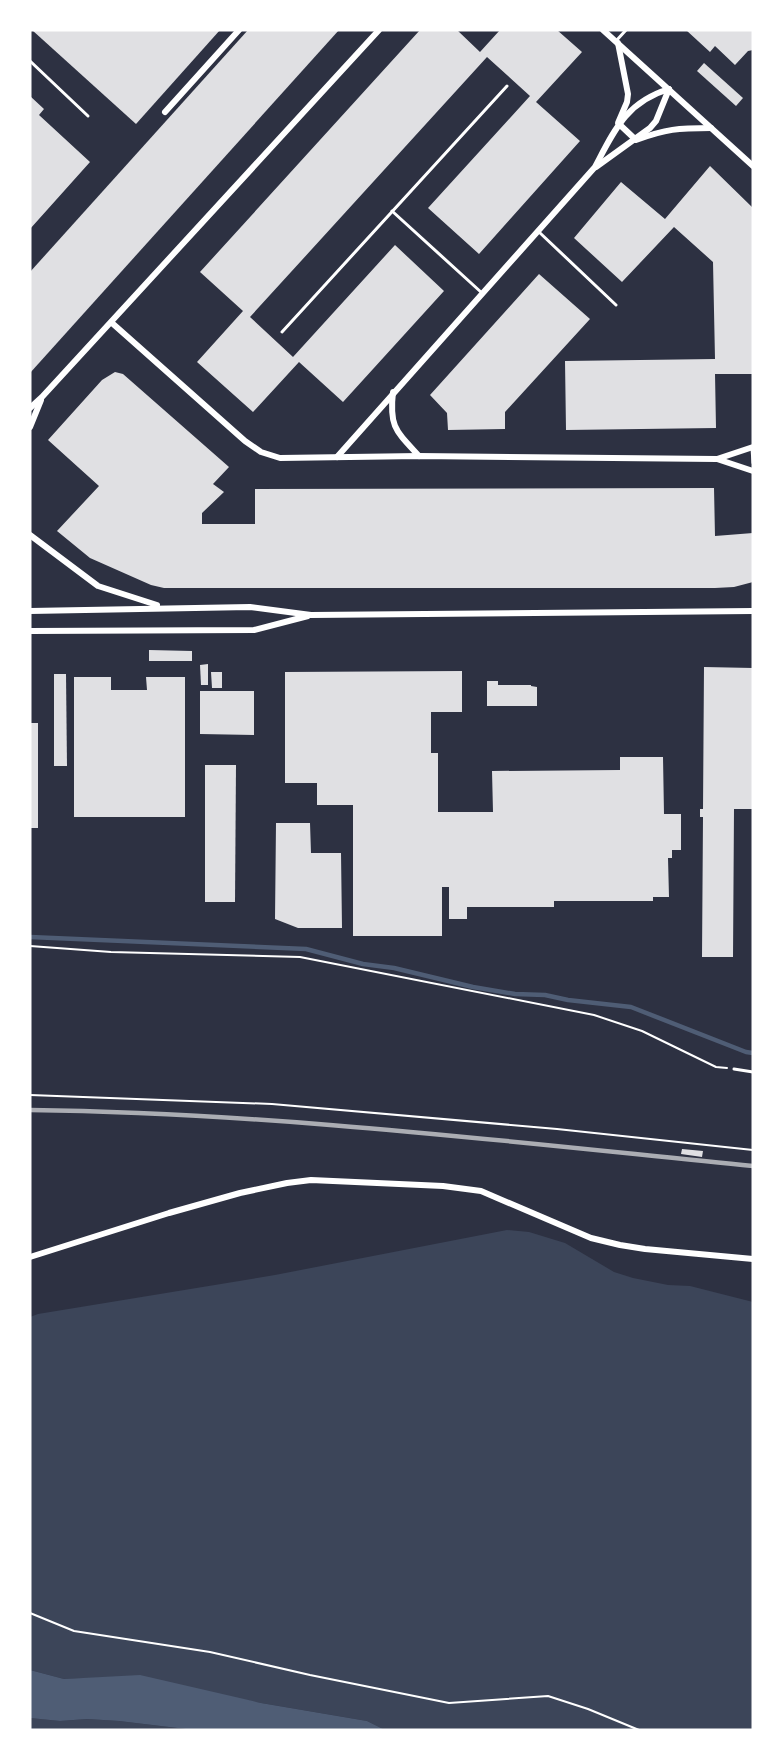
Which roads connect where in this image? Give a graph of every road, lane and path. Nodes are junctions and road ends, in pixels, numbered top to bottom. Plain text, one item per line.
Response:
1 (239, 30) edge
2 (380, 30) edge
3 (603, 30) edge
4 (626, 30) edge
5 (617, 42) junction
6 (30, 61) edge
7 (507, 86) dead end
8 (669, 89) junction
9 (165, 112) dead end
10 (88, 116) dead end
11 (618, 123) junction
12 (711, 128) junction
13 (636, 140) junction
14 (753, 166) edge
15 (595, 167) junction
16 (392, 211) junction
17 (538, 231) junction
18 (482, 293) junction
19 (616, 305) dead end
20 (112, 323) junction
21 (282, 332) dead end
22 (393, 392) junction
23 (42, 398) junction
24 (30, 408) edge
25 (30, 427) edge
26 (752, 448) edge
27 (419, 456) junction
28 (337, 457) junction
29 (717, 459) junction
30 (753, 464) edge
31 (753, 471) edge
32 (30, 535) edge
33 (163, 608) junction
34 (30, 611) edge
35 (753, 611) edge
36 (312, 615) junction
37 (30, 632) edge
38 (30, 946) edge
39 (734, 1070) joint
40 (753, 1072) edge
41 (30, 1095) edge
42 (753, 1150) edge
43 (30, 1257) edge
44 (753, 1259) edge
45 (30, 1613) edge
46 (639, 1730) edge

1 - 9 street
2 - 20 street
3 - 5 street
4 - 5 lane
5 - 8 street
5 - 11 street
6 - 10 lane
7 - 16 lane
8 - 11 street
8 - 12 street
8 - 13 street
11 - 13 street
11 - 15 street
12 - 13 street
12 - 14 street
13 - 15 street
15 - 17 street
16 - 18 lane
16 - 21 lane
17 - 18 street
17 - 19 lane
18 - 22 street
20 - 23 street
20 - 28 street
22 - 27 street
22 - 28 street
23 - 24 street
23 - 25 street
26 - 29 street
26 - 30 lane
27 - 28 street
27 - 29 street
29 - 31 street
32 - 33 street
33 - 34 street
33 - 36 street
35 - 36 street
36 - 37 street
38 - 39 path
39 - 40 lane
41 - 42 path
43 - 44 street
45 - 46 path

